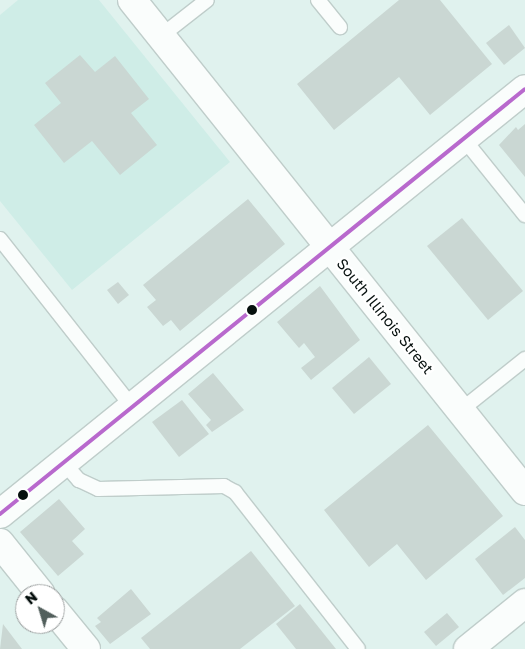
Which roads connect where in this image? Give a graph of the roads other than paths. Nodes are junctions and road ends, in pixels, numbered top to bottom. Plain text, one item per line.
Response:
1 (132, 0) edge
2 (207, 0) edge
3 (318, 0) edge
4 (340, 27) dead end
5 (161, 36) junction
6 (522, 96) edge
7 (463, 138) junction
8 (525, 215) edge
9 (0, 239) edge
10 (330, 247) junction
11 (525, 359) edge
12 (132, 407) junction
13 (461, 410) junction
14 (64, 462) junction
15 (525, 491) edge
16 (0, 514) edge
17 (0, 543) edge
18 (33, 584) edge
19 (525, 603) edge
20 (65, 623) edge
21 (86, 649) edge
22 (358, 649) edge
23 (468, 649) edge

1 - 5 street, South Illinois Street
2 - 5 lane
3 - 4 lane
5 - 10 street, South Illinois Street
6 - 7 street
7 - 8 lane
7 - 10 street
9 - 12 lane
10 - 12 street
10 - 13 street, South Illinois Street
11 - 13 lane
12 - 14 street
13 - 15 street, South Illinois Street
14 - 16 street
14 - 22 lane
17 - 18 street
19 - 23 street
20 - 21 street

